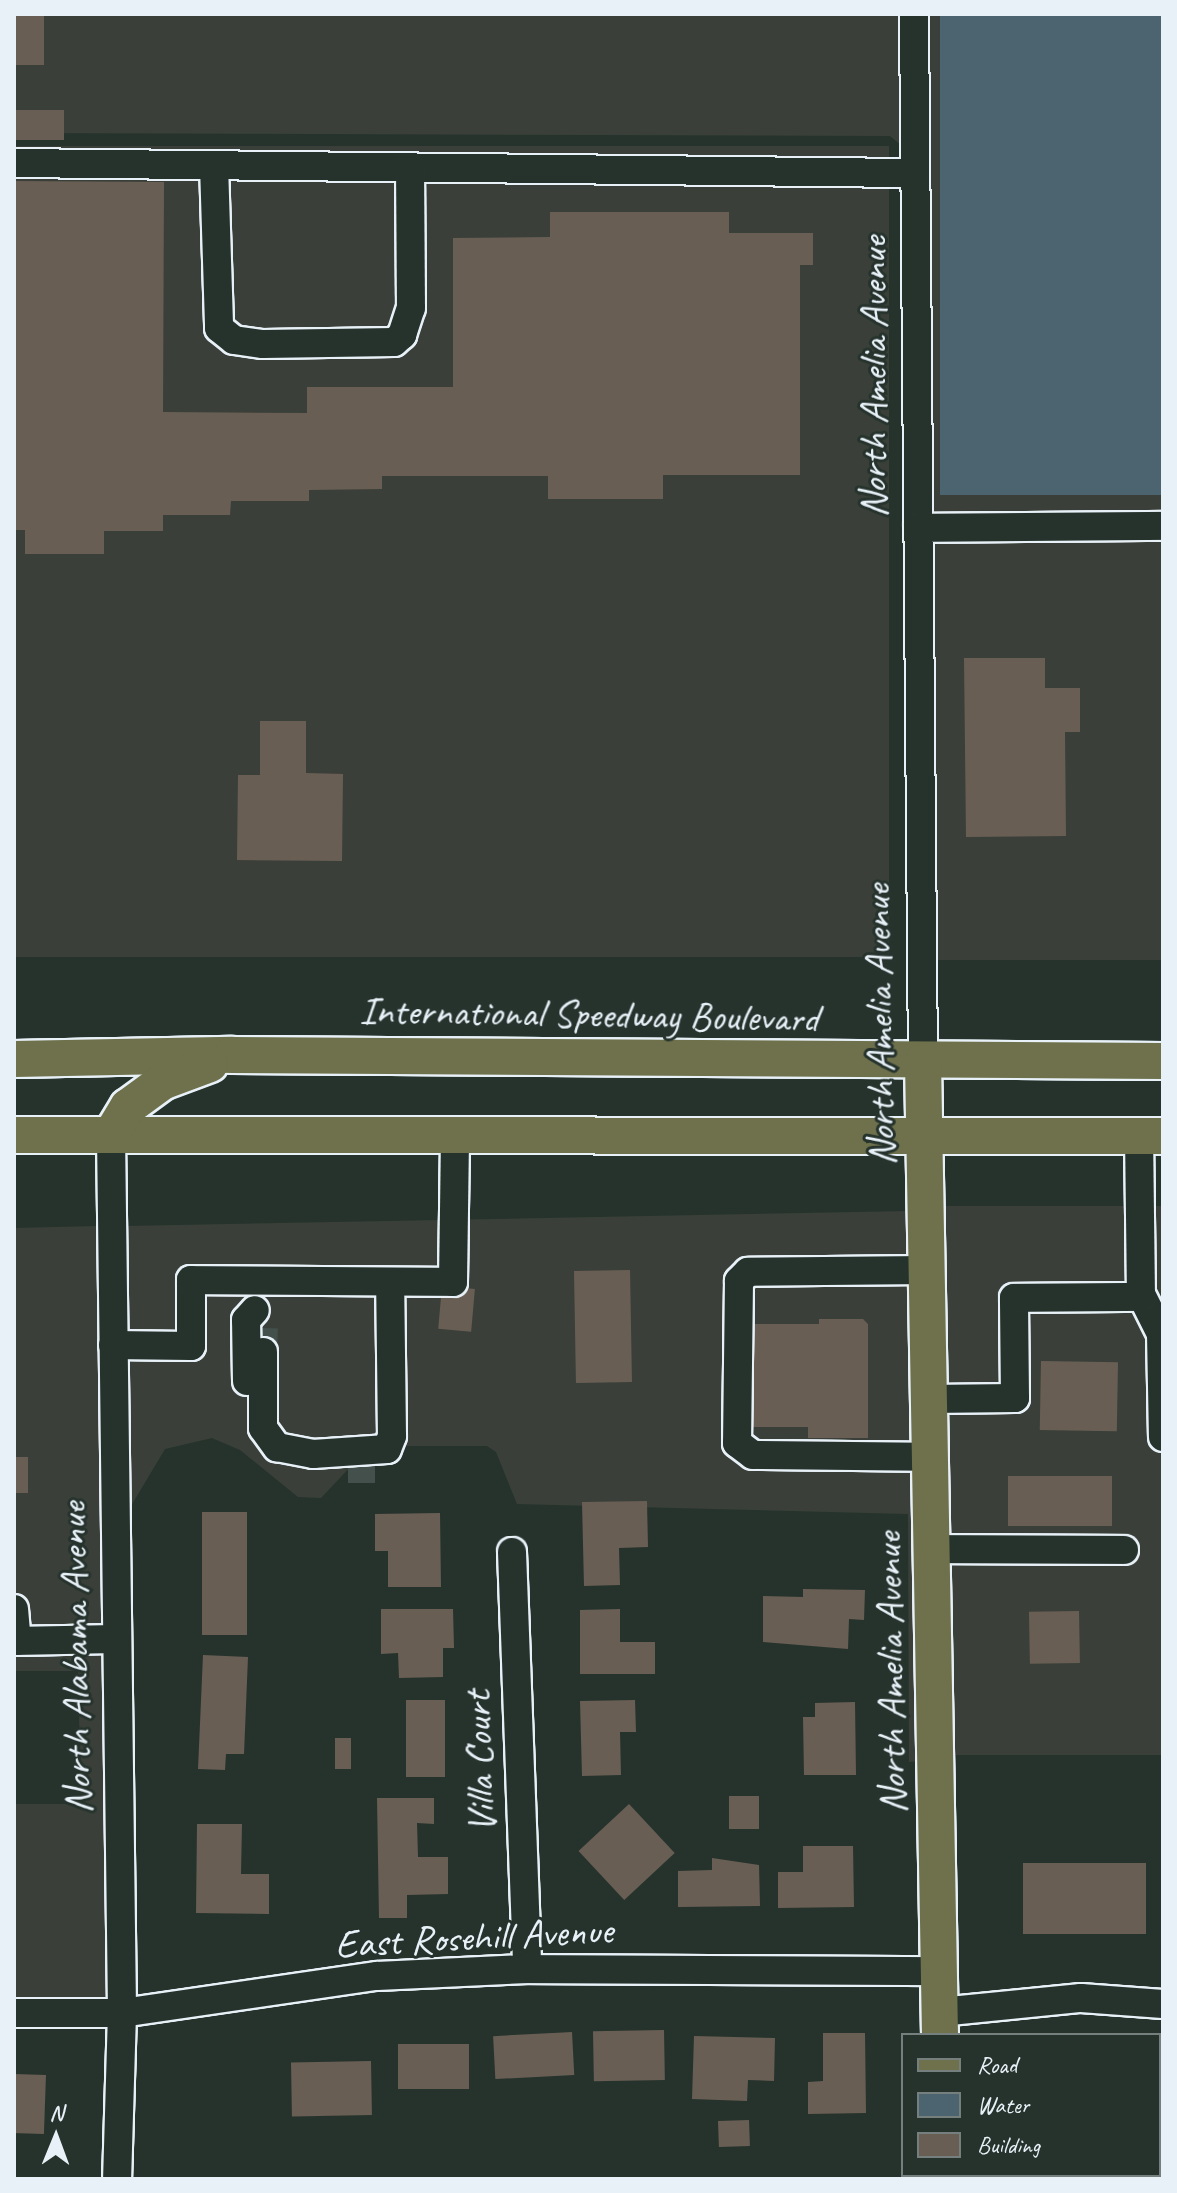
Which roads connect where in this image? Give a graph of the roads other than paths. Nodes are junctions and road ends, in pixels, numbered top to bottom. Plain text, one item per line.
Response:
1 (914, 14) edge
2 (14, 163) edge
3 (214, 165) junction
4 (410, 168) junction
5 (915, 173) junction
6 (1163, 526) edge
7 (918, 528) junction
8 (232, 1055) junction
9 (14, 1059) edge
10 (923, 1061) junction
11 (1163, 1061) edge
12 (14, 1135) edge
13 (111, 1135) junction
14 (455, 1135) junction
15 (924, 1135) junction
16 (1151, 1136) edge
17 (926, 1270) junction
18 (390, 1282) junction
19 (1150, 1302) edge
20 (260, 1318) junction
21 (113, 1345) junction
22 (929, 1399) junction
23 (1163, 1437) edge
24 (930, 1457) junction
25 (370, 1462) junction
26 (932, 1549) junction
27 (1124, 1550) dead end
28 (512, 1552) dead end
29 (14, 1609) edge
30 (115, 1639) junction
31 (15, 1641) edge
32 (527, 1969) junction
33 (939, 1971) junction
34 (1163, 2004) edge
35 (14, 2013) edge
36 (122, 2013) junction
37 (940, 2024) edge
38 (117, 2179) edge

1 - 5 street, North Amelia Avenue
2 - 3 street
3 - 4 street
3 - 4 street
4 - 5 street
5 - 7 street, North Amelia Avenue
6 - 7 street
7 - 10 street, North Amelia Avenue
8 - 9 main road, International Speedway Boulevard
8 - 10 main road, International Speedway Boulevard
8 - 13 main road
10 - 11 main road, International Speedway Boulevard
10 - 15 main road, North Amelia Avenue
12 - 13 main road
13 - 14 main road
13 - 21 street, North Alabama Avenue
14 - 15 main road
14 - 18 street
15 - 16 main road
15 - 17 main road, North Amelia Avenue
16 - 19 street
17 - 22 main road, North Amelia Avenue
17 - 24 street
18 - 20 street
18 - 25 street
19 - 22 street
19 - 23 street
20 - 21 street
20 - 25 street
20 - 25 street
21 - 30 street, North Alabama Avenue
22 - 24 main road, North Amelia Avenue
24 - 26 main road, North Amelia Avenue
26 - 27 street
26 - 33 main road, North Amelia Avenue
28 - 32 street, Villa Court
29 - 31 street
30 - 31 street
30 - 36 street, North Alabama Avenue
32 - 33 street, East Rosehill Avenue
32 - 36 street, East Rosehill Avenue
33 - 37 main road, North Amelia Avenue
34 - 37 street
35 - 36 street, East Rosehill Avenue
36 - 38 street, North Alabama Avenue

